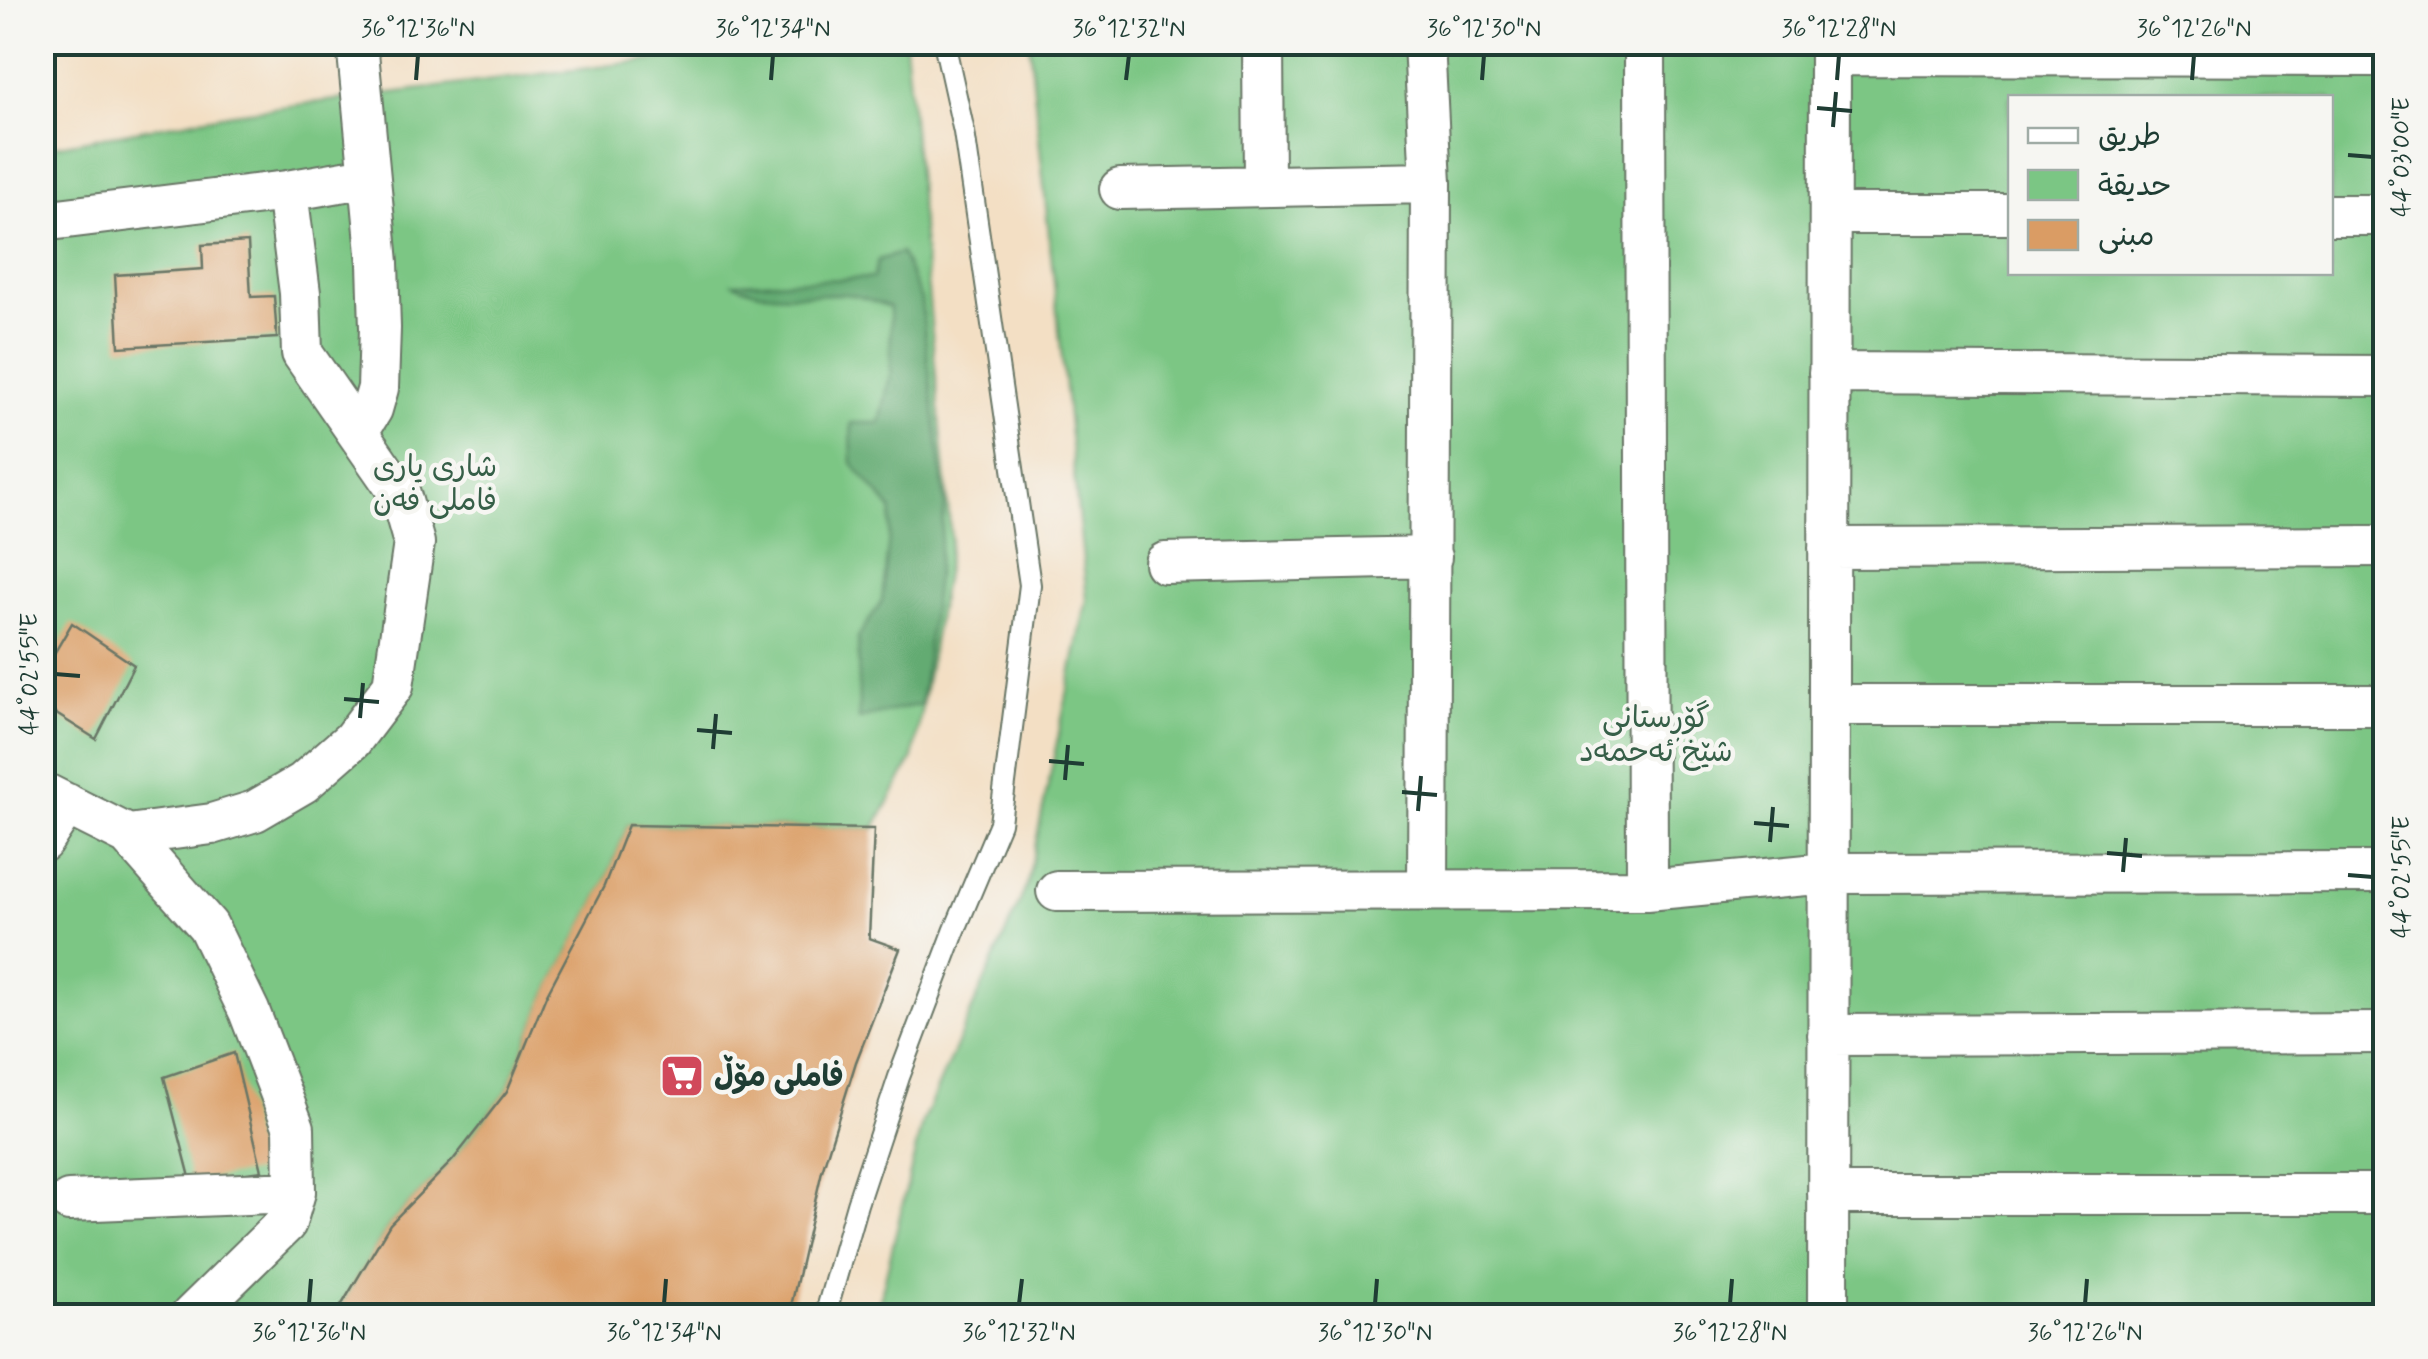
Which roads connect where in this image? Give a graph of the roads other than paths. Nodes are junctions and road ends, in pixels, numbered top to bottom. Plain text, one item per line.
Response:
1 (357, 42) edge
2 (944, 42) edge
3 (1263, 42) edge
4 (1424, 42) edge
5 (1646, 42) edge
6 (1830, 48) edge
7 (2386, 56) edge
8 (368, 177) junction
9 (1431, 183) junction
10 (1264, 184) junction
11 (1120, 189) dead end
12 (287, 191) junction
13 (1830, 214) junction
14 (2008, 214) edge
15 (2333, 215) edge
16 (2386, 215) edge
17 (42, 221) edge
18 (1829, 373) junction
19 (2386, 376) edge
20 (358, 430) junction
21 (2386, 546) edge
22 (1829, 548) junction
23 (1430, 557) junction
24 (1165, 563) dead end
25 (1829, 705) junction
26 (2386, 705) edge
27 (55, 798) edge
28 (128, 835) junction
29 (42, 842) edge
30 (2386, 872) edge
31 (1828, 873) junction
32 (1647, 890) junction
33 (1057, 891) dead end
34 (1428, 891) junction
35 (2386, 1033) edge
36 (1828, 1035) junction
37 (295, 1192) junction
38 (1828, 1194) junction
39 (2386, 1194) edge
40 (69, 1201) dead end
41 (191, 1316) edge
42 (825, 1316) edge
43 (1828, 1316) edge

1 - 8 street
2 - 42 lane
3 - 10 street
4 - 9 street
5 - 32 street
6 - 7 street
6 - 13 street
8 - 12 street
8 - 20 street
9 - 10 street
9 - 23 street
10 - 11 street
12 - 17 street
12 - 20 street
13 - 14 street
13 - 18 street
15 - 16 street
18 - 19 street
18 - 22 street
20 - 28 street
21 - 22 street
22 - 25 street
23 - 24 street
23 - 34 street
25 - 26 street
25 - 31 street
27 - 28 street
27 - 29 street
28 - 37 street
30 - 31 street
31 - 32 street
31 - 36 street
32 - 34 street
33 - 34 street
35 - 36 street
36 - 38 street
37 - 40 street
37 - 41 street
38 - 39 street
38 - 43 street

